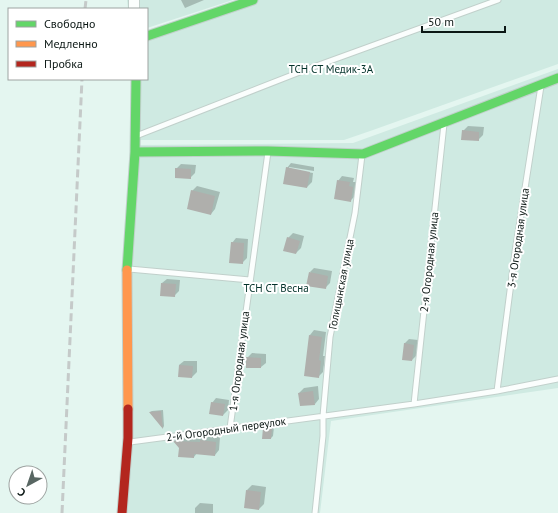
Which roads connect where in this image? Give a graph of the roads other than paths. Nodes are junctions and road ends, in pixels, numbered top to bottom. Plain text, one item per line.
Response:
1 (253, 0) edge
2 (498, 0) edge
3 (148, 36) edge
4 (558, 78) edge
5 (136, 80) edge
6 (542, 84) junction
7 (444, 121) junction
8 (135, 137) junction
9 (268, 151) junction
10 (135, 152) junction
11 (362, 154) junction
12 (127, 268) junction
13 (250, 280) junction
14 (558, 378) edge
15 (497, 392) junction
16 (414, 404) junction
17 (323, 416) junction
18 (230, 428) junction
19 (128, 442) junction
20 (122, 513) edge
21 (316, 513) edge

1 - 3 street
2 - 8 lane
4 - 6 street
5 - 8 street
6 - 7 street
6 - 15 lane, 3-я Огородная улица
7 - 11 street
7 - 16 lane, 2-я Огородная улица
8 - 10 street
9 - 10 street
9 - 11 street
9 - 13 lane, 1-я Огородная улица
10 - 12 street
11 - 17 lane, Голицынская улица
12 - 13 lane
12 - 19 street
13 - 18 lane, 1-я Огородная улица
14 - 15 lane, 2-й Огородный переулок
15 - 16 lane, 2-й Огородный переулок
16 - 17 lane, 2-й Огородный переулок
17 - 18 lane, 2-й Огородный переулок
17 - 21 lane, Голицынская улица
18 - 19 lane, 2-й Огородный переулок
19 - 20 street

